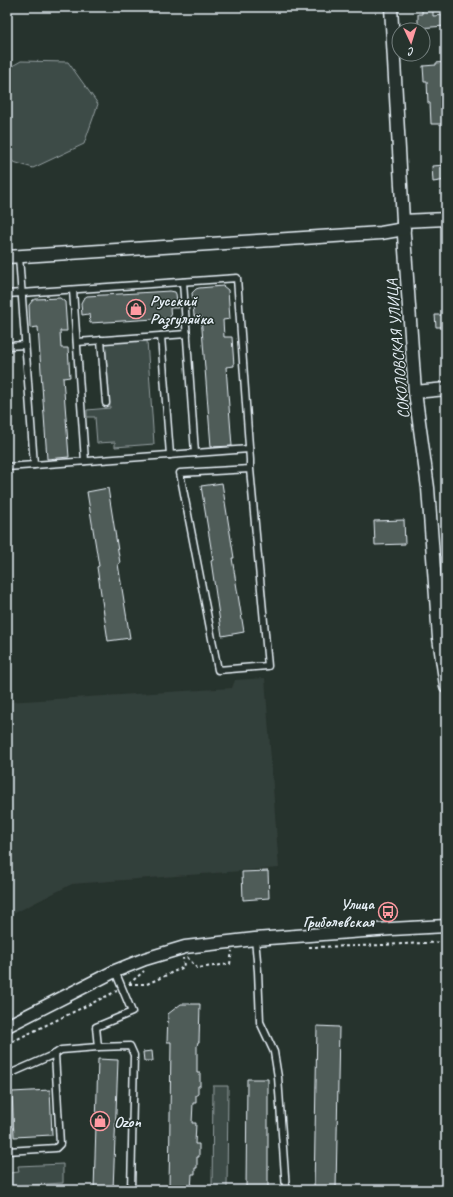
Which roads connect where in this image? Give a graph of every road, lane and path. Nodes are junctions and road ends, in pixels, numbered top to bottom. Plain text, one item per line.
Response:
1 (391, 7) edge
2 (446, 219) edge
3 (403, 225) junction
4 (13, 257) edge
5 (183, 282) junction
6 (73, 290) junction
7 (22, 293) junction
8 (7, 294) edge
9 (187, 334) junction
10 (161, 336) junction
11 (101, 340) junction
12 (77, 342) junction
13 (26, 345) junction
14 (7, 346) edge
15 (446, 390) edge
16 (415, 392) junction
17 (106, 403) dead end
18 (249, 449) junction
19 (195, 453) junction
20 (170, 455) junction
21 (85, 461) junction
22 (34, 465) junction
23 (7, 467) edge
24 (250, 469) junction
25 (443, 638) edge
26 (446, 686) edge
27 (446, 926) edge
28 (255, 939) junction
29 (446, 942) edge
30 (305, 947) dead end
31 (226, 951) dead end
32 (192, 956) dead end
33 (187, 957) junction
34 (183, 958) junction
35 (179, 959) dead end
36 (146, 970) dead end
37 (115, 972) junction
38 (129, 984) junction
39 (122, 989) junction
40 (7, 1026) edge
41 (7, 1044) edge
42 (98, 1047) junction
43 (55, 1054) junction
44 (7, 1075) edge
45 (7, 1151) edge
46 (131, 1190) edge
47 (286, 1190) edge

1 - 3 street, СОКОЛОВСКАЯ УЛИЦА
2 - 3 street
3 - 4 street
3 - 16 street, СОКОЛОВСКАЯ УЛИЦА
4 - 7 lane
5 - 6 lane
5 - 9 lane
5 - 18 lane
6 - 7 lane
6 - 12 lane
7 - 8 lane
7 - 13 lane
9 - 10 lane
9 - 19 lane
10 - 11 lane
10 - 20 lane
11 - 12 lane
11 - 17 lane
12 - 21 lane
13 - 14 lane
13 - 22 lane
15 - 16 street
16 - 25 street, СОКОЛОВСКАЯ УЛИЦА
18 - 19 lane
18 - 24 lane
19 - 20 lane
20 - 21 lane
21 - 22 lane
22 - 23 lane
24 - 24 lane
25 - 26 street, СОКОЛОВСКАЯ УЛИЦА
27 - 28 street
28 - 37 street
28 - 47 lane
29 - 30 path
31 - 33 path
32 - 33 path
33 - 34 path
34 - 35 path
34 - 38 path
36 - 38 path
37 - 39 lane
37 - 40 street
38 - 39 path
39 - 41 path
39 - 42 lane
42 - 43 lane
42 - 46 lane
43 - 44 lane
43 - 45 lane

